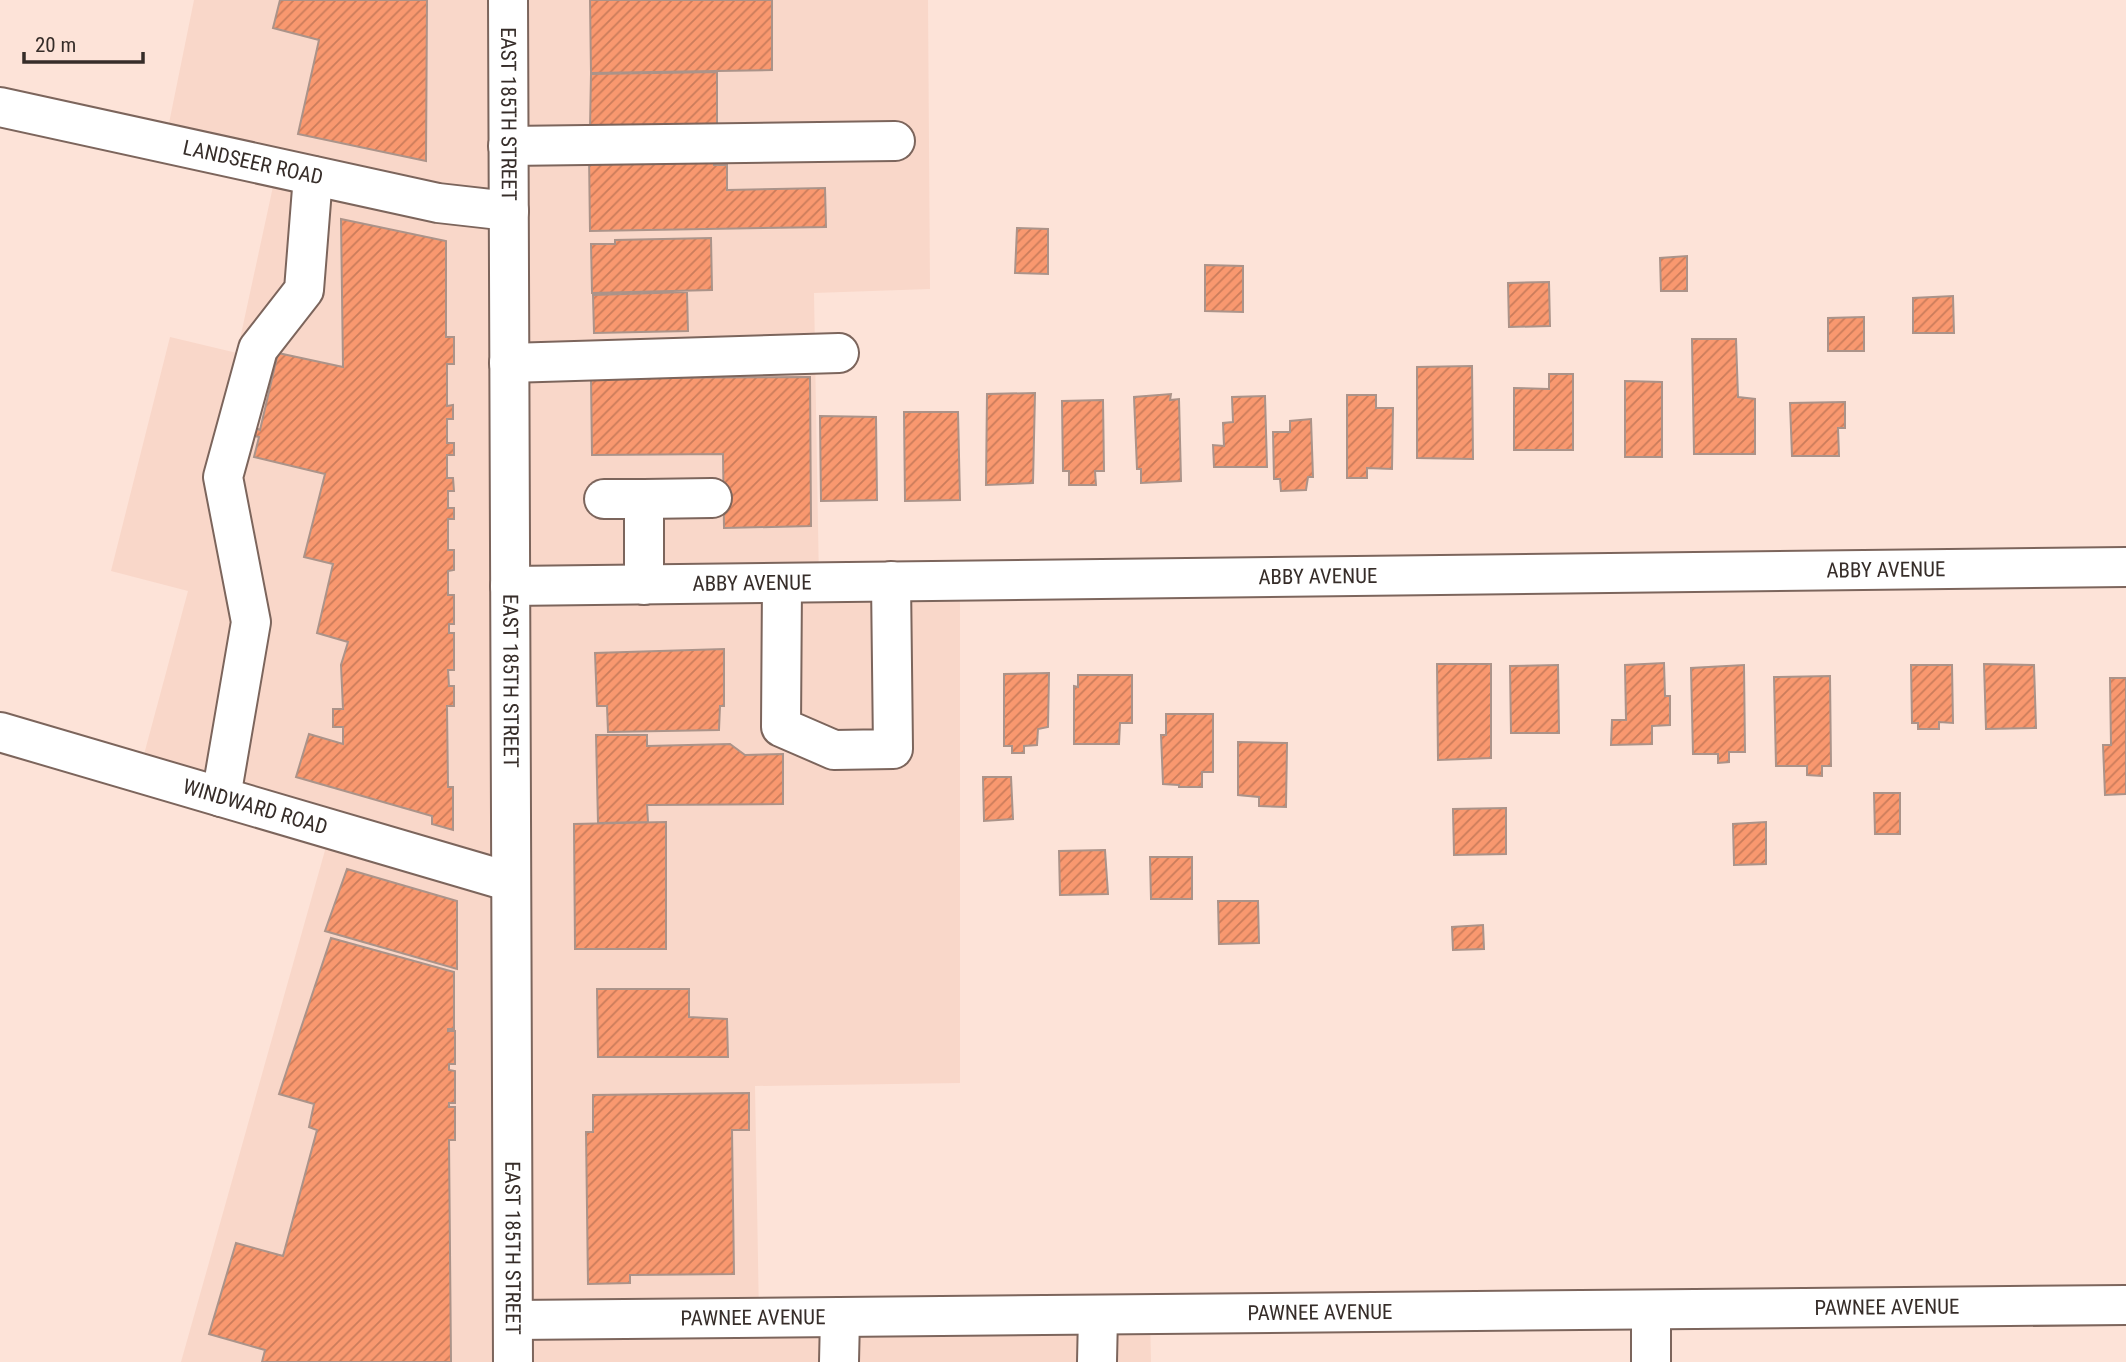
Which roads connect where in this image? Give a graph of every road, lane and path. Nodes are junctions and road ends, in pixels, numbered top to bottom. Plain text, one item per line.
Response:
1 (508, 0) edge
2 (0, 107) edge
3 (895, 141) dead end
4 (508, 146) junction
5 (313, 176) junction
6 (509, 211) junction
7 (839, 353) dead end
8 (509, 363) junction
9 (712, 498) dead end
10 (604, 499) dead end
11 (644, 499) junction
12 (2126, 567) edge
13 (891, 582) junction
14 (782, 583) junction
15 (644, 585) junction
16 (510, 586) junction
17 (0, 732) edge
18 (221, 797) junction
19 (511, 882) junction
20 (2126, 1305) edge
21 (1651, 1311) junction
22 (1098, 1315) junction
23 (840, 1318) junction
24 (513, 1320) junction
25 (513, 1362) edge
26 (839, 1362) edge
27 (1097, 1362) edge
28 (1651, 1362) edge

1 - 4 street, EAST 185TH STREET
2 - 5 street, LANDSEER ROAD
3 - 4 street
4 - 6 street, EAST 185TH STREET
5 - 6 street, LANDSEER ROAD
5 - 18 street
6 - 8 street, EAST 185TH STREET
7 - 8 street
8 - 16 street, EAST 185TH STREET
9 - 11 street
10 - 11 street
11 - 15 street
12 - 13 street, ABBY AVENUE
13 - 14 street, ABBY AVENUE
13 - 14 street
14 - 15 street, ABBY AVENUE
15 - 16 street, ABBY AVENUE
16 - 19 street, EAST 185TH STREET
17 - 18 street, WINDWARD ROAD
18 - 19 street, WINDWARD ROAD
19 - 24 street, EAST 185TH STREET
20 - 21 street, PAWNEE AVENUE
21 - 22 street, PAWNEE AVENUE
21 - 28 street
22 - 23 street, PAWNEE AVENUE
22 - 27 street
23 - 24 street, PAWNEE AVENUE
23 - 26 street
24 - 25 street, EAST 185TH STREET

